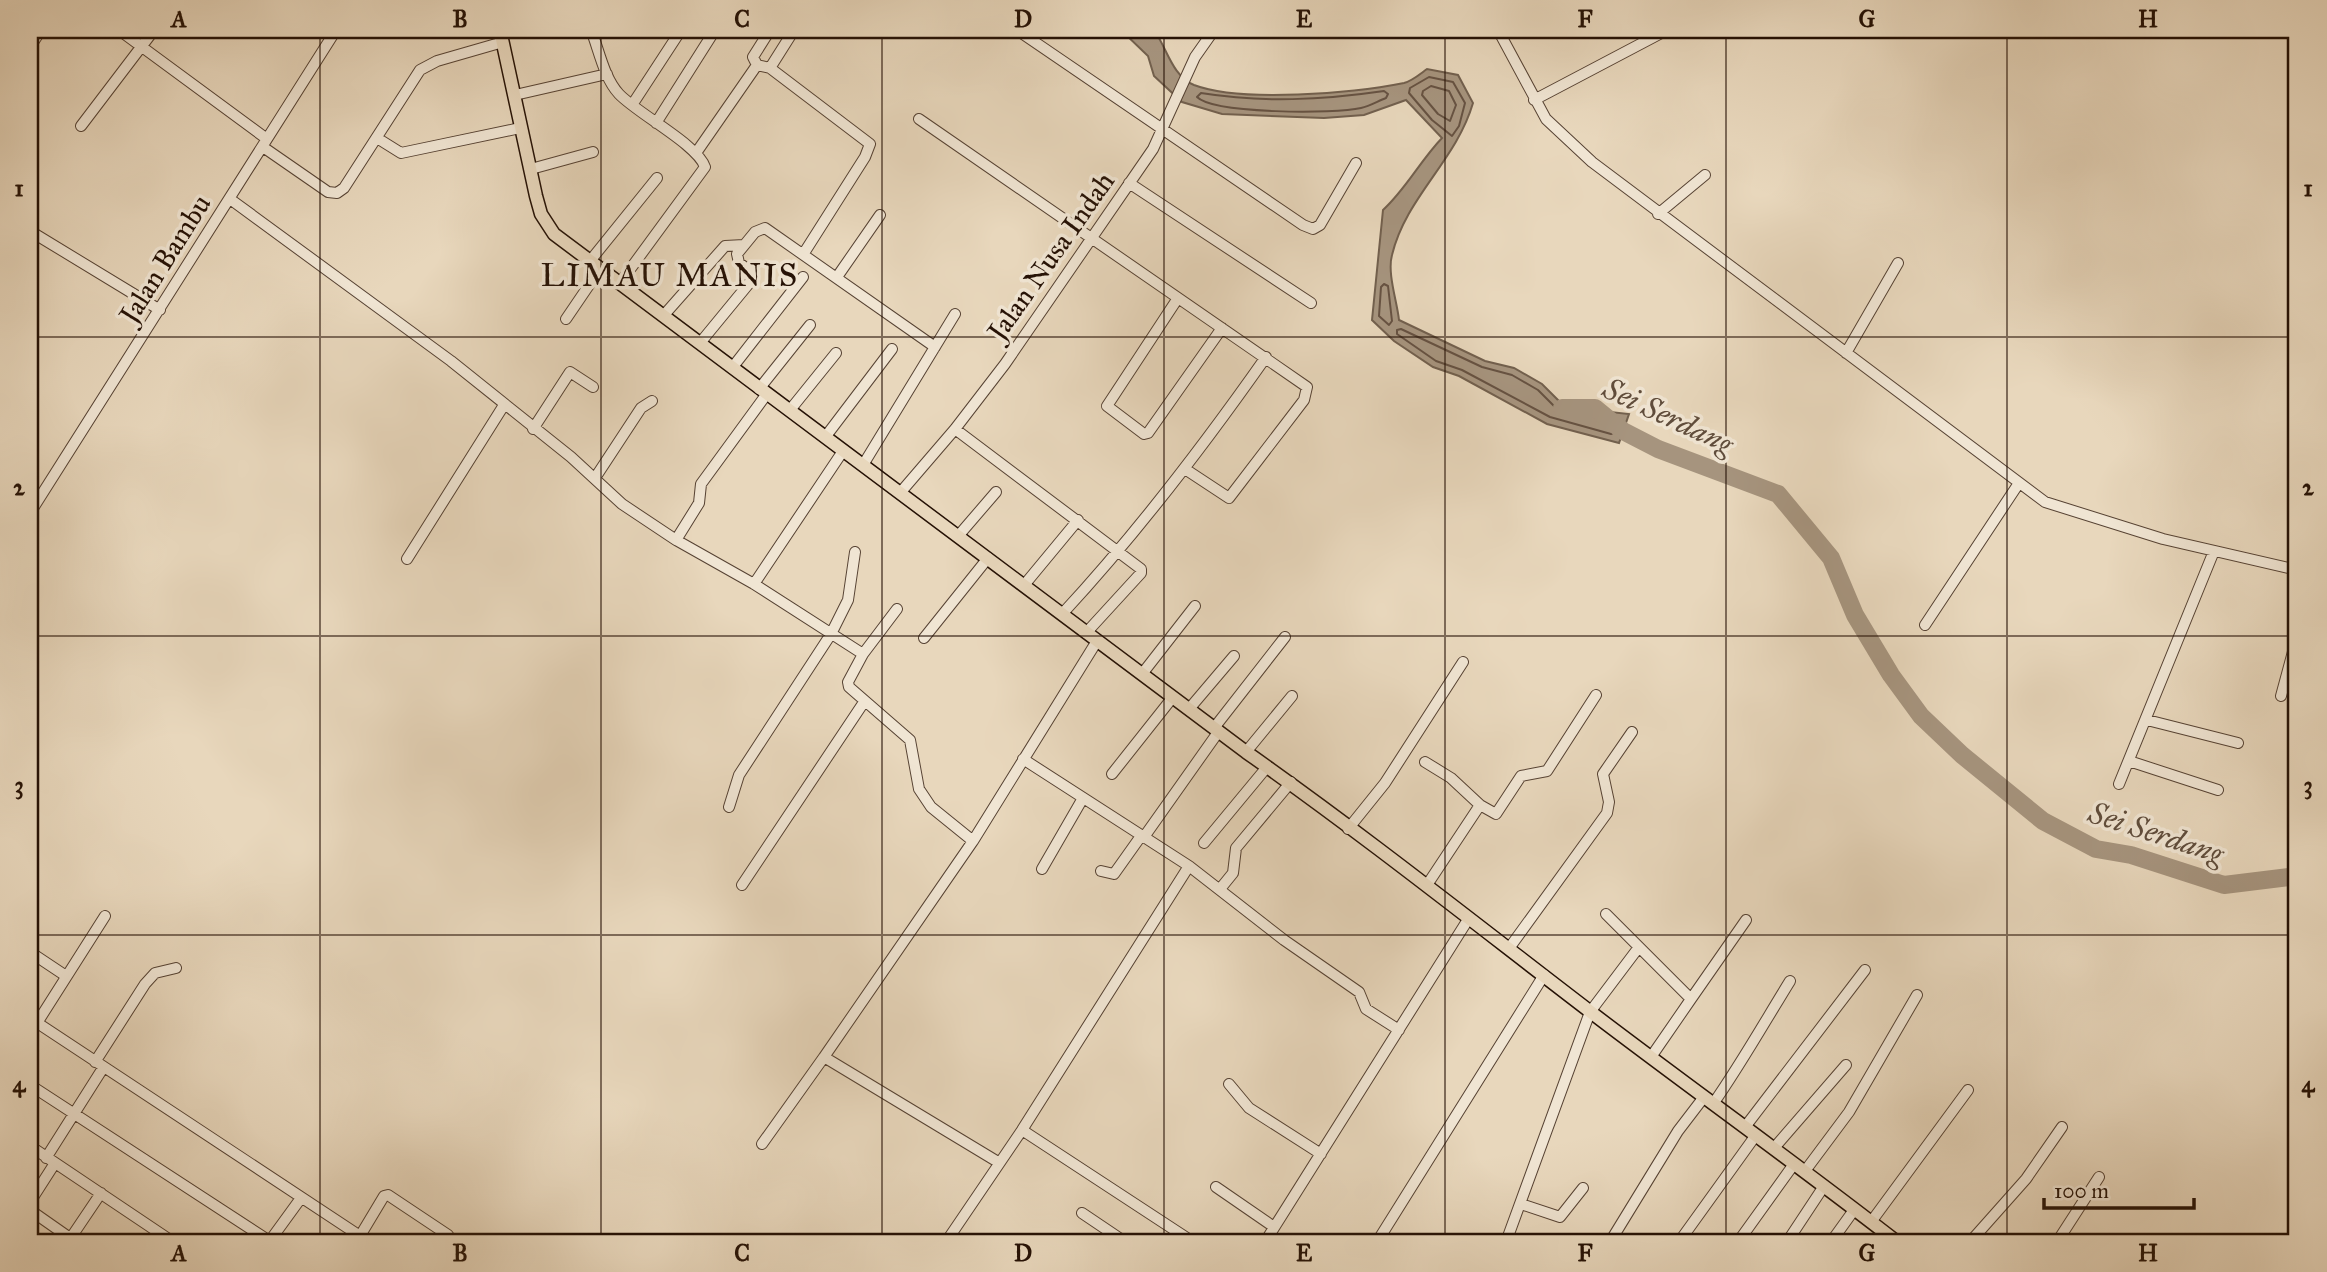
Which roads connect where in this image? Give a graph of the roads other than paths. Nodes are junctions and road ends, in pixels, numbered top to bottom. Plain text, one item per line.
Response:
1 (41, 30) edge
2 (119, 30) edge
3 (154, 30) edge
4 (336, 30) edge
5 (681, 30) edge
6 (715, 30) edge
7 (770, 30) edge
8 (794, 30) edge
9 (1017, 30) edge
10 (1214, 30) edge
11 (1498, 30) edge
12 (1667, 30) edge
13 (595, 31) edge
14 (502, 36) edge
15 (30, 47) edge
16 (141, 47) junction
17 (757, 65) junction
18 (771, 68) junction
19 (607, 74) junction
20 (515, 95) junction
21 (1534, 100) junction
22 (632, 105) junction
23 (919, 119) dead end
24 (656, 123) junction
25 (1166, 125) junction
26 (81, 126) dead end
27 (520, 128) junction
28 (377, 138) junction
29 (265, 143) junction
30 (593, 152) dead end
31 (696, 153) junction
32 (1356, 163) dead end
33 (531, 169) junction
34 (1705, 175) dead end
35 (657, 178) dead end
36 (1129, 183) junction
37 (230, 199) junction
38 (1658, 214) junction
39 (880, 215) dead end
40 (30, 231) edge
41 (1092, 236) junction
42 (744, 245) junction
43 (804, 253) junction
44 (1898, 263) dead end
45 (595, 265) junction
46 (803, 277) dead end
47 (837, 277) junction
48 (620, 283) junction
49 (1178, 298) junction
50 (1311, 303) dead end
51 (160, 310) junction
52 (955, 314) dead end
53 (664, 315) junction
54 (566, 319) dead end
55 (810, 326) dead end
56 (1222, 328) junction
57 (700, 343) junction
58 (935, 347) junction
59 (892, 349) dead end
60 (836, 353) dead end
61 (1846, 353) junction
62 (1266, 357) junction
63 (732, 368) junction
64 (593, 387) dead end
65 (763, 392) junction
66 (652, 401) dead end
67 (503, 405) junction
68 (790, 410) junction
69 (533, 429) junction
70 (956, 429) junction
71 (826, 436) junction
72 (843, 451) junction
73 (863, 465) junction
74 (1185, 469) junction
75 (594, 478) junction
76 (2019, 483) junction
77 (996, 492) dead end
78 (900, 493) junction
79 (30, 513) edge
80 (1078, 520) junction
81 (959, 535) junction
82 (676, 540) junction
83 (1121, 551) junction
84 (2214, 551) junction
85 (855, 552) dead end
86 (988, 558) junction
87 (407, 559) dead end
88 (2297, 570) edge
89 (754, 583) junction
90 (1025, 584) junction
91 (1195, 606) dead end
92 (897, 609) dead end
93 (1063, 613) junction
94 (1925, 625) dead end
95 (1086, 633) junction
96 (831, 634) junction
97 (1284, 637) dead end
98 (2297, 637) edge
99 (924, 638) dead end
100 (1097, 642) junction
101 (863, 654) junction
102 (1234, 656) dead end
103 (1463, 662) dead end
104 (1142, 674) junction
105 (1596, 695) dead end
106 (1292, 696) dead end
107 (2281, 696) dead end
108 (1173, 697) junction
109 (864, 702) junction
110 (1189, 709) junction
111 (2147, 720) junction
112 (1216, 729) junction
113 (1632, 732) dead end
114 (2238, 743) dead end
115 (1246, 752) junction
116 (1023, 759) junction
117 (2129, 761) junction
118 (1425, 762) dead end
119 (1267, 767) junction
120 (1112, 774) dead end
121 (1291, 782) junction
122 (2119, 784) dead end
123 (2218, 790) dead end
124 (1083, 798) junction
125 (1480, 806) junction
126 (729, 807) dead end
127 (1348, 829) junction
128 (1142, 837) junction
129 (972, 841) junction
130 (1204, 843) dead end
131 (1189, 866) junction
132 (1042, 869) dead end
133 (1101, 871) dead end
134 (742, 885) dead end
135 (1427, 885) junction
136 (1220, 889) junction
137 (1606, 914) dead end
138 (105, 916) dead end
139 (1469, 918) junction
140 (1746, 920) dead end
141 (1510, 947) junction
142 (1639, 947) junction
143 (30, 952) edge
144 (176, 968) dead end
145 (1865, 970) dead end
146 (1544, 975) junction
147 (66, 976) junction
148 (1790, 981) dead end
149 (1917, 995) dead end
150 (1691, 999) junction
151 (1590, 1012) junction
152 (34, 1020) edge
153 (1399, 1030) junction
154 (824, 1057) junction
155 (1651, 1057) junction
156 (99, 1065) junction
157 (1846, 1065) dead end
158 (1229, 1084) dead end
159 (30, 1085) edge
160 (1968, 1090) dead end
161 (1709, 1101) junction
162 (74, 1113) junction
163 (1745, 1127) junction
164 (2062, 1127) dead end
165 (1022, 1130) junction
166 (1756, 1135) junction
167 (762, 1144) dead end
168 (30, 1146) edge
169 (1774, 1148) junction
170 (1321, 1154) junction
171 (50, 1161) junction
172 (998, 1162) junction
173 (1800, 1167) junction
174 (2099, 1177) dead end
175 (1824, 1186) junction
176 (1216, 1187) dead end
177 (1583, 1188) dead end
178 (101, 1194) junction
179 (301, 1198) junction
180 (30, 1202) edge
181 (1521, 1204) junction
182 (30, 1210) edge
183 (1854, 1210) junction
184 (1082, 1213) dead end
185 (1871, 1222) junction
186 (1273, 1227) junction
187 (364, 1239) edge
188 (69, 1240) edge
189 (173, 1242) edge
190 (270, 1242) edge
191 (452, 1242) edge
192 (946, 1242) edge
193 (1125, 1242) edge
194 (1193, 1242) edge
195 (1265, 1242) edge
196 (1377, 1242) edge
197 (1506, 1242) edge
198 (1610, 1242) edge
199 (1679, 1242) edge
200 (1738, 1242) edge
201 (1787, 1242) edge
202 (1831, 1242) edge
203 (1896, 1242) edge
204 (1970, 1242) edge
205 (2057, 1242) edge

1 - 15 street
2 - 16 street
3 - 16 street
4 - 29 street, Jalan Bambu
5 - 22 street
6 - 24 street
7 - 17 street
8 - 18 street
9 - 25 street
10 - 25 street, Jalan Nusa Indah
11 - 21 street
12 - 21 street
13 - 19 street
14 - 20 main road
14 - 28 street
16 - 26 street
16 - 29 street
17 - 18 street
17 - 31 street
18 - 43 street
19 - 20 street
19 - 22 street
20 - 27 main road
21 - 38 street
22 - 24 street
23 - 41 street
24 - 31 street
25 - 32 street
25 - 36 street, Jalan Nusa Indah
27 - 28 street
27 - 33 main road
28 - 29 street
29 - 37 street, Jalan Bambu
30 - 33 street
31 - 48 street
33 - 45 main road
34 - 38 street
35 - 45 street
36 - 41 street, Jalan Nusa Indah
36 - 50 street
37 - 51 street, Jalan Bambu
37 - 67 street
38 - 61 street
39 - 47 street
40 - 51 street
41 - 49 street
41 - 70 street, Jalan Nusa Indah
42 - 43 street
42 - 53 street
42 - 57 street
43 - 47 street
44 - 61 street
45 - 48 main road
45 - 54 street
46 - 63 street
47 - 58 street
48 - 53 main road
49 - 56 street
49 - 56 street
51 - 79 street, Jalan Bambu
52 - 58 street
53 - 57 main road
55 - 65 street
56 - 62 street
57 - 63 main road
58 - 73 street
59 - 71 street
60 - 68 street
61 - 76 street
62 - 74 street
62 - 74 street
63 - 65 main road
64 - 69 street
65 - 68 main road
65 - 82 street
66 - 75 street
67 - 69 street
67 - 87 street
68 - 71 main road
69 - 75 street
70 - 78 street, Jalan Nusa Indah
70 - 80 street
71 - 72 main road
72 - 73 main road
72 - 89 street
73 - 78 main road
74 - 83 street
75 - 82 street
76 - 84 street
76 - 94 street
77 - 81 street
78 - 81 main road
80 - 83 street
80 - 90 street
81 - 86 main road
82 - 89 street
83 - 93 street
83 - 95 street
84 - 88 street
84 - 111 street
85 - 96 street
86 - 90 main road
86 - 99 street
89 - 96 street
90 - 93 main road
91 - 104 street
92 - 101 street
93 - 95 main road
95 - 100 main road
96 - 101 street
96 - 126 street
97 - 112 street
98 - 107 street
100 - 104 main road
100 - 116 street
101 - 109 street
102 - 110 street
103 - 127 street
104 - 108 main road
105 - 125 street
106 - 115 street
108 - 110 main road
108 - 120 street
109 - 129 street
109 - 134 street
110 - 112 main road
111 - 114 street
111 - 117 street
112 - 115 main road
112 - 128 street
113 - 141 street
115 - 119 main road
116 - 124 street
116 - 129 street
117 - 122 street
117 - 123 street
118 - 125 street
119 - 121 main road
119 - 130 street
121 - 127 main road
121 - 136 street
124 - 128 street
124 - 132 street
125 - 135 street
127 - 135 main road
128 - 131 street
128 - 133 street
129 - 154 street
131 - 136 street
131 - 165 street
135 - 139 main road
136 - 153 street
137 - 142 street
138 - 147 street
139 - 141 main road
139 - 153 street
140 - 150 street
141 - 146 main road
142 - 150 street
142 - 151 street
143 - 147 street
144 - 156 street
145 - 163 street
146 - 151 main road
146 - 196 street
147 - 152 street
148 - 161 street
149 - 173 street
150 - 155 street
151 - 155 main road
151 - 181 street
152 - 156 street
153 - 170 street
154 - 167 street
154 - 172 street
155 - 161 main road
156 - 162 street
156 - 179 street
157 - 169 street
158 - 170 street
159 - 162 street
160 - 185 street
161 - 163 main road
161 - 198 street
162 - 171 street
162 - 190 street
163 - 166 main road
164 - 204 street
165 - 172 street
165 - 194 street
166 - 169 main road
166 - 199 street
168 - 171 street
169 - 173 main road
170 - 186 street
171 - 178 street
171 - 180 street
172 - 192 street
173 - 175 main road
173 - 200 street
174 - 205 street
175 - 183 main road
175 - 201 street
176 - 186 street
177 - 181 street
178 - 188 street
178 - 189 street
179 - 187 street
179 - 190 street
181 - 197 street
182 - 188 street
183 - 185 main road
183 - 202 street
184 - 193 street
185 - 203 main road
186 - 195 street
187 - 191 street

